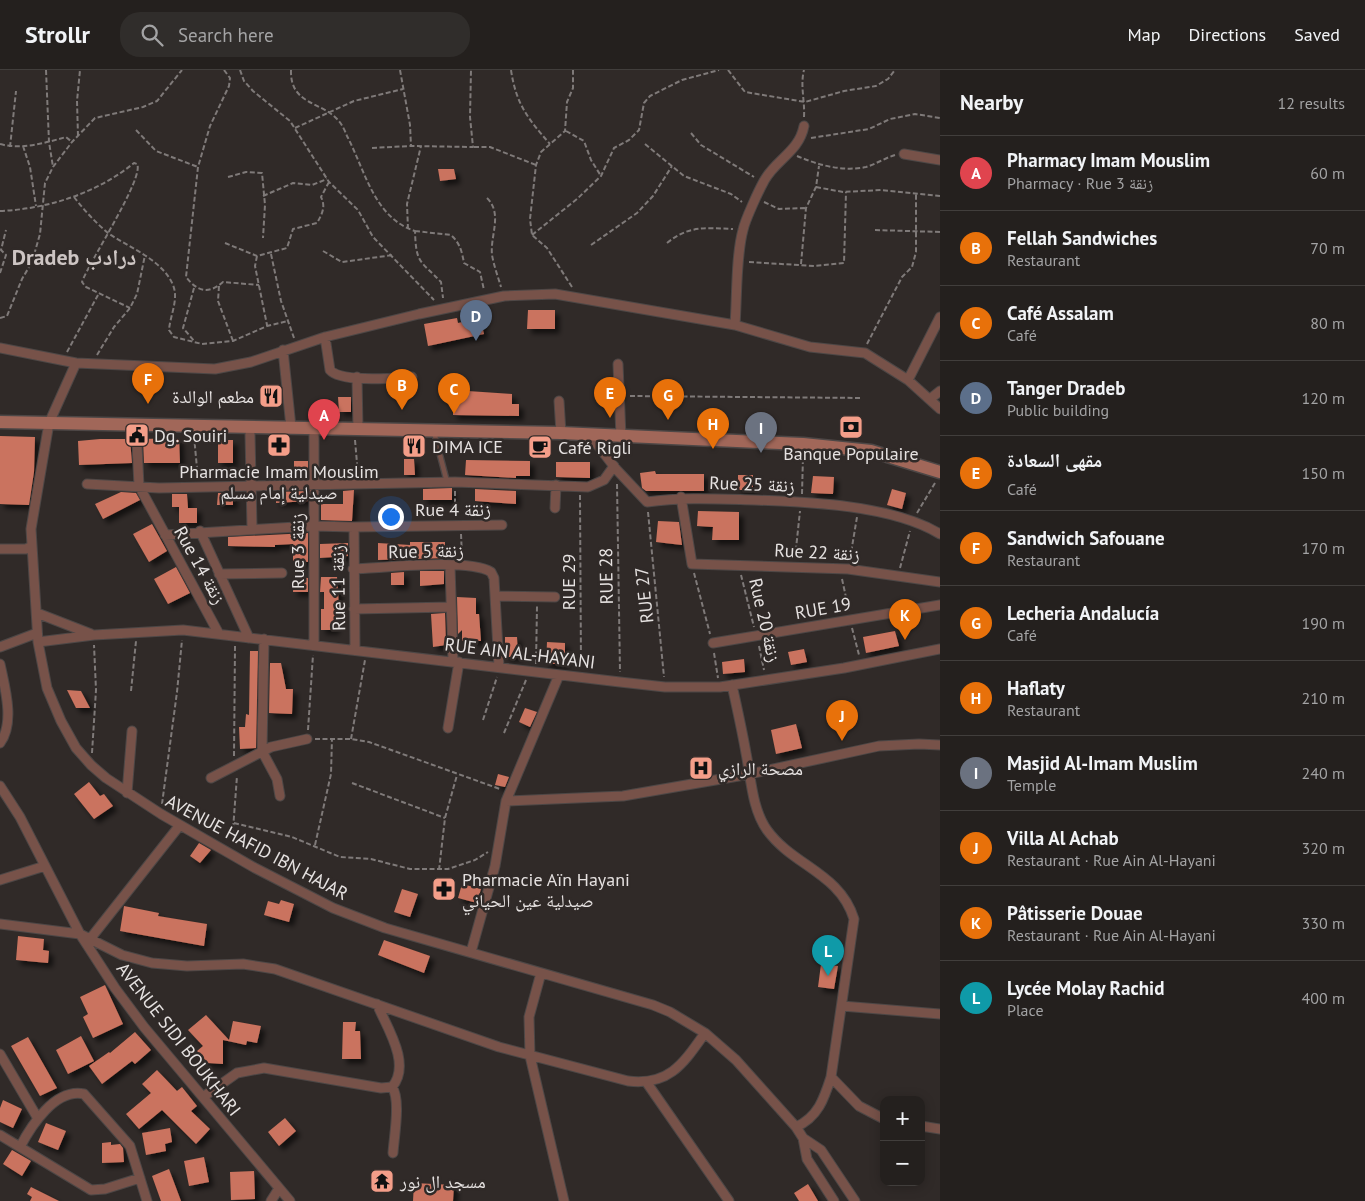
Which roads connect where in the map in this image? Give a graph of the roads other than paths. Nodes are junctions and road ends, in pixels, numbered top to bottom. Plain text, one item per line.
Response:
1 (804, 126) road end
2 (904, 154) road end
3 (940, 160) edge
4 (940, 317) edge
5 (735, 325) junction
6 (325, 337) junction
7 (0, 348) edge
8 (283, 350) junction
9 (76, 364) junction
10 (618, 364) dead end
11 (357, 377) junction
12 (412, 377) dead end
13 (908, 380) junction
14 (940, 391) edge
15 (930, 398) junction
16 (559, 401) dead end
17 (940, 409) edge
18 (0, 422) edge
19 (49, 423) junction
20 (136, 424) junction
21 (291, 427) junction
22 (314, 427) junction
23 (433, 430) junction
24 (356, 433) junction
25 (561, 433) junction
26 (250, 434) dead end
27 (589, 434) junction
28 (621, 436) junction
29 (615, 468) junction
30 (939, 475) edge
31 (451, 482) junction
32 (86, 484) dead end
33 (314, 484) junction
34 (556, 485) junction
35 (139, 486) junction
36 (252, 486) junction
37 (681, 497) junction
38 (555, 508) dead end
39 (502, 525) dead end
40 (313, 526) junction
41 (354, 527) junction
42 (252, 528) junction
43 (200, 531) junction
44 (940, 534) edge
45 (165, 535) junction
46 (30, 547) junction
47 (0, 549) edge
48 (450, 566) junction
49 (353, 569) junction
50 (282, 573) dead end
51 (219, 574) junction
52 (940, 582) edge
53 (495, 596) junction
54 (556, 597) dead end
55 (940, 605) edge
56 (451, 607) junction
57 (354, 609) junction
58 (37, 613) junction
59 (219, 634) junction
60 (94, 635) junction
61 (37, 638) junction
62 (249, 638) junction
63 (264, 639) junction
64 (713, 644) road end
65 (314, 645) junction
66 (0, 647) edge
67 (355, 649) junction
68 (940, 649) edge
69 (456, 661) junction
70 (0, 664) edge
71 (500, 667) junction
72 (559, 675) junction
73 (732, 685) junction
74 (448, 728) dead end
75 (132, 731) dead end
76 (307, 739) road end
77 (0, 744) edge
78 (940, 746) edge
79 (262, 751) junction
80 (750, 774) junction
81 (210, 778) dead end
82 (0, 786) edge
83 (127, 793) junction
84 (280, 796) dead end
85 (507, 797) junction
86 (180, 825) junction
87 (46, 866) junction
88 (0, 880) edge
89 (0, 924) edge
90 (80, 934) junction
91 (90, 939) junction
92 (471, 952) junction
93 (540, 974) junction
94 (377, 1004) junction
95 (842, 1006) junction
96 (940, 1014) edge
97 (705, 1033) junction
98 (0, 1054) edge
99 (530, 1056) junction
100 (831, 1077) junction
101 (647, 1083) junction
102 (392, 1087) junction
103 (203, 1097) junction
104 (38, 1117) junction
105 (880, 1118) edge
106 (796, 1127) junction
107 (925, 1127) edge
108 (940, 1129) edge
109 (0, 1135) edge
110 (802, 1138) junction
111 (20, 1147) junction
112 (393, 1153) dead end
113 (140, 1178) junction
114 (278, 1190) junction
115 (147, 1201) edge
116 (271, 1201) edge
117 (290, 1201) edge
118 (564, 1201) edge
119 (729, 1201) edge
120 (834, 1201) edge
121 (855, 1201) edge

1 - 5 street
2 - 3 street
4 - 13 street
5 - 6 street
5 - 13 street
6 - 8 street
6 - 11 street
7 - 9 street
8 - 9 street
8 - 21 street
9 - 19 street, AVENUE HAFID IBN HAJAR
10 - 28 street
11 - 12 street
11 - 24 street
13 - 15 street
14 - 15 street
15 - 17 street
16 - 25 street
18 - 19 main road
19 - 20 main road
19 - 46 street, AVENUE HAFID IBN HAJAR
20 - 21 main road
20 - 35 street, Rue 14 زنقة
21 - 22 main road
22 - 24 main road
22 - 33 street, Rue 3 زنقة
23 - 24 main road
23 - 25 main road
23 - 31 lane
25 - 27 main road
26 - 36 street
27 - 28 main road
27 - 29 street
28 - 30 main road
29 - 34 street
29 - 37 street, Rue 25 زنقة
31 - 33 street
31 - 34 street
32 - 35 street
33 - 36 street
33 - 40 street, Rue 3 زنقة
34 - 38 street
35 - 36 street
35 - 45 street, Rue 14 زنقة
36 - 42 street
37 - 44 street, Rue 25 زنقة
37 - 52 street, Rue 22 زنقة
39 - 41 street, Rue 4 زنقة
40 - 41 street, Rue 4 زنقة
40 - 42 street, Rue 4 زنقة
40 - 65 street, Rue 3 زنقة
41 - 49 street, Rue 11 زنقة
42 - 43 street, Rue 4 زنقة
43 - 45 street, Rue 4 زنقة
43 - 51 street
45 - 59 street, Rue 14 زنقة
46 - 47 street
46 - 58 street, AVENUE HAFID IBN HAJAR
48 - 49 street, Rue 5 زنقة
48 - 53 street, Rue 5 زنقة
48 - 56 street
49 - 57 street, Rue 11 زنقة
50 - 51 street
51 - 62 street
53 - 54 street
53 - 71 street
55 - 64 street, RUE 19
56 - 57 street
56 - 69 street
57 - 67 street, Rue 11 زنقة
58 - 60 street, RUE AIN AL-HAYANI
58 - 61 street, AVENUE HAFID IBN HAJAR
59 - 60 street, RUE AIN AL-HAYANI
59 - 62 street, RUE AIN AL-HAYANI
60 - 61 street, RUE AIN AL-HAYANI
61 - 66 street, RUE AIN AL-HAYANI
61 - 83 street, AVENUE HAFID IBN HAJAR
62 - 63 street, RUE AIN AL-HAYANI
63 - 65 street, RUE AIN AL-HAYANI
63 - 79 street
65 - 67 street, RUE AIN AL-HAYANI
67 - 69 street, RUE AIN AL-HAYANI
68 - 73 street, RUE AIN AL-HAYANI
69 - 71 street, RUE AIN AL-HAYANI
69 - 74 street
70 - 77 street
71 - 72 street, RUE AIN AL-HAYANI
72 - 73 street, RUE AIN AL-HAYANI
72 - 85 street
73 - 80 street
75 - 83 street
76 - 79 street
78 - 80 street
79 - 81 street
79 - 84 street
80 - 85 street
80 - 95 street
82 - 87 street, AVENUE SIDI BOUKHARI
83 - 86 street, AVENUE HAFID IBN HAJAR
85 - 92 street
86 - 91 street
86 - 92 street, AVENUE HAFID IBN HAJAR
87 - 88 street
87 - 90 street, AVENUE SIDI BOUKHARI
89 - 90 street
90 - 91 street
90 - 103 street, AVENUE SIDI BOUKHARI
91 - 94 street
92 - 93 street, AVENUE HAFID IBN HAJAR
93 - 97 street, AVENUE HAFID IBN HAJAR
93 - 99 street
94 - 99 street
94 - 102 street
95 - 96 street
95 - 100 street
97 - 101 street
97 - 106 street, AVENUE HAFID IBN HAJAR
98 - 104 street
99 - 101 street
99 - 118 street
100 - 105 street
100 - 106 street
101 - 119 street
102 - 103 street
102 - 112 street
103 - 114 street, AVENUE SIDI BOUKHARI
104 - 111 street
104 - 113 street
106 - 110 street, AVENUE HAFID IBN HAJAR
107 - 108 street
109 - 111 street
110 - 120 street
110 - 121 street
111 - 113 street
113 - 115 street
114 - 116 street
114 - 117 street, AVENUE SIDI BOUKHARI

